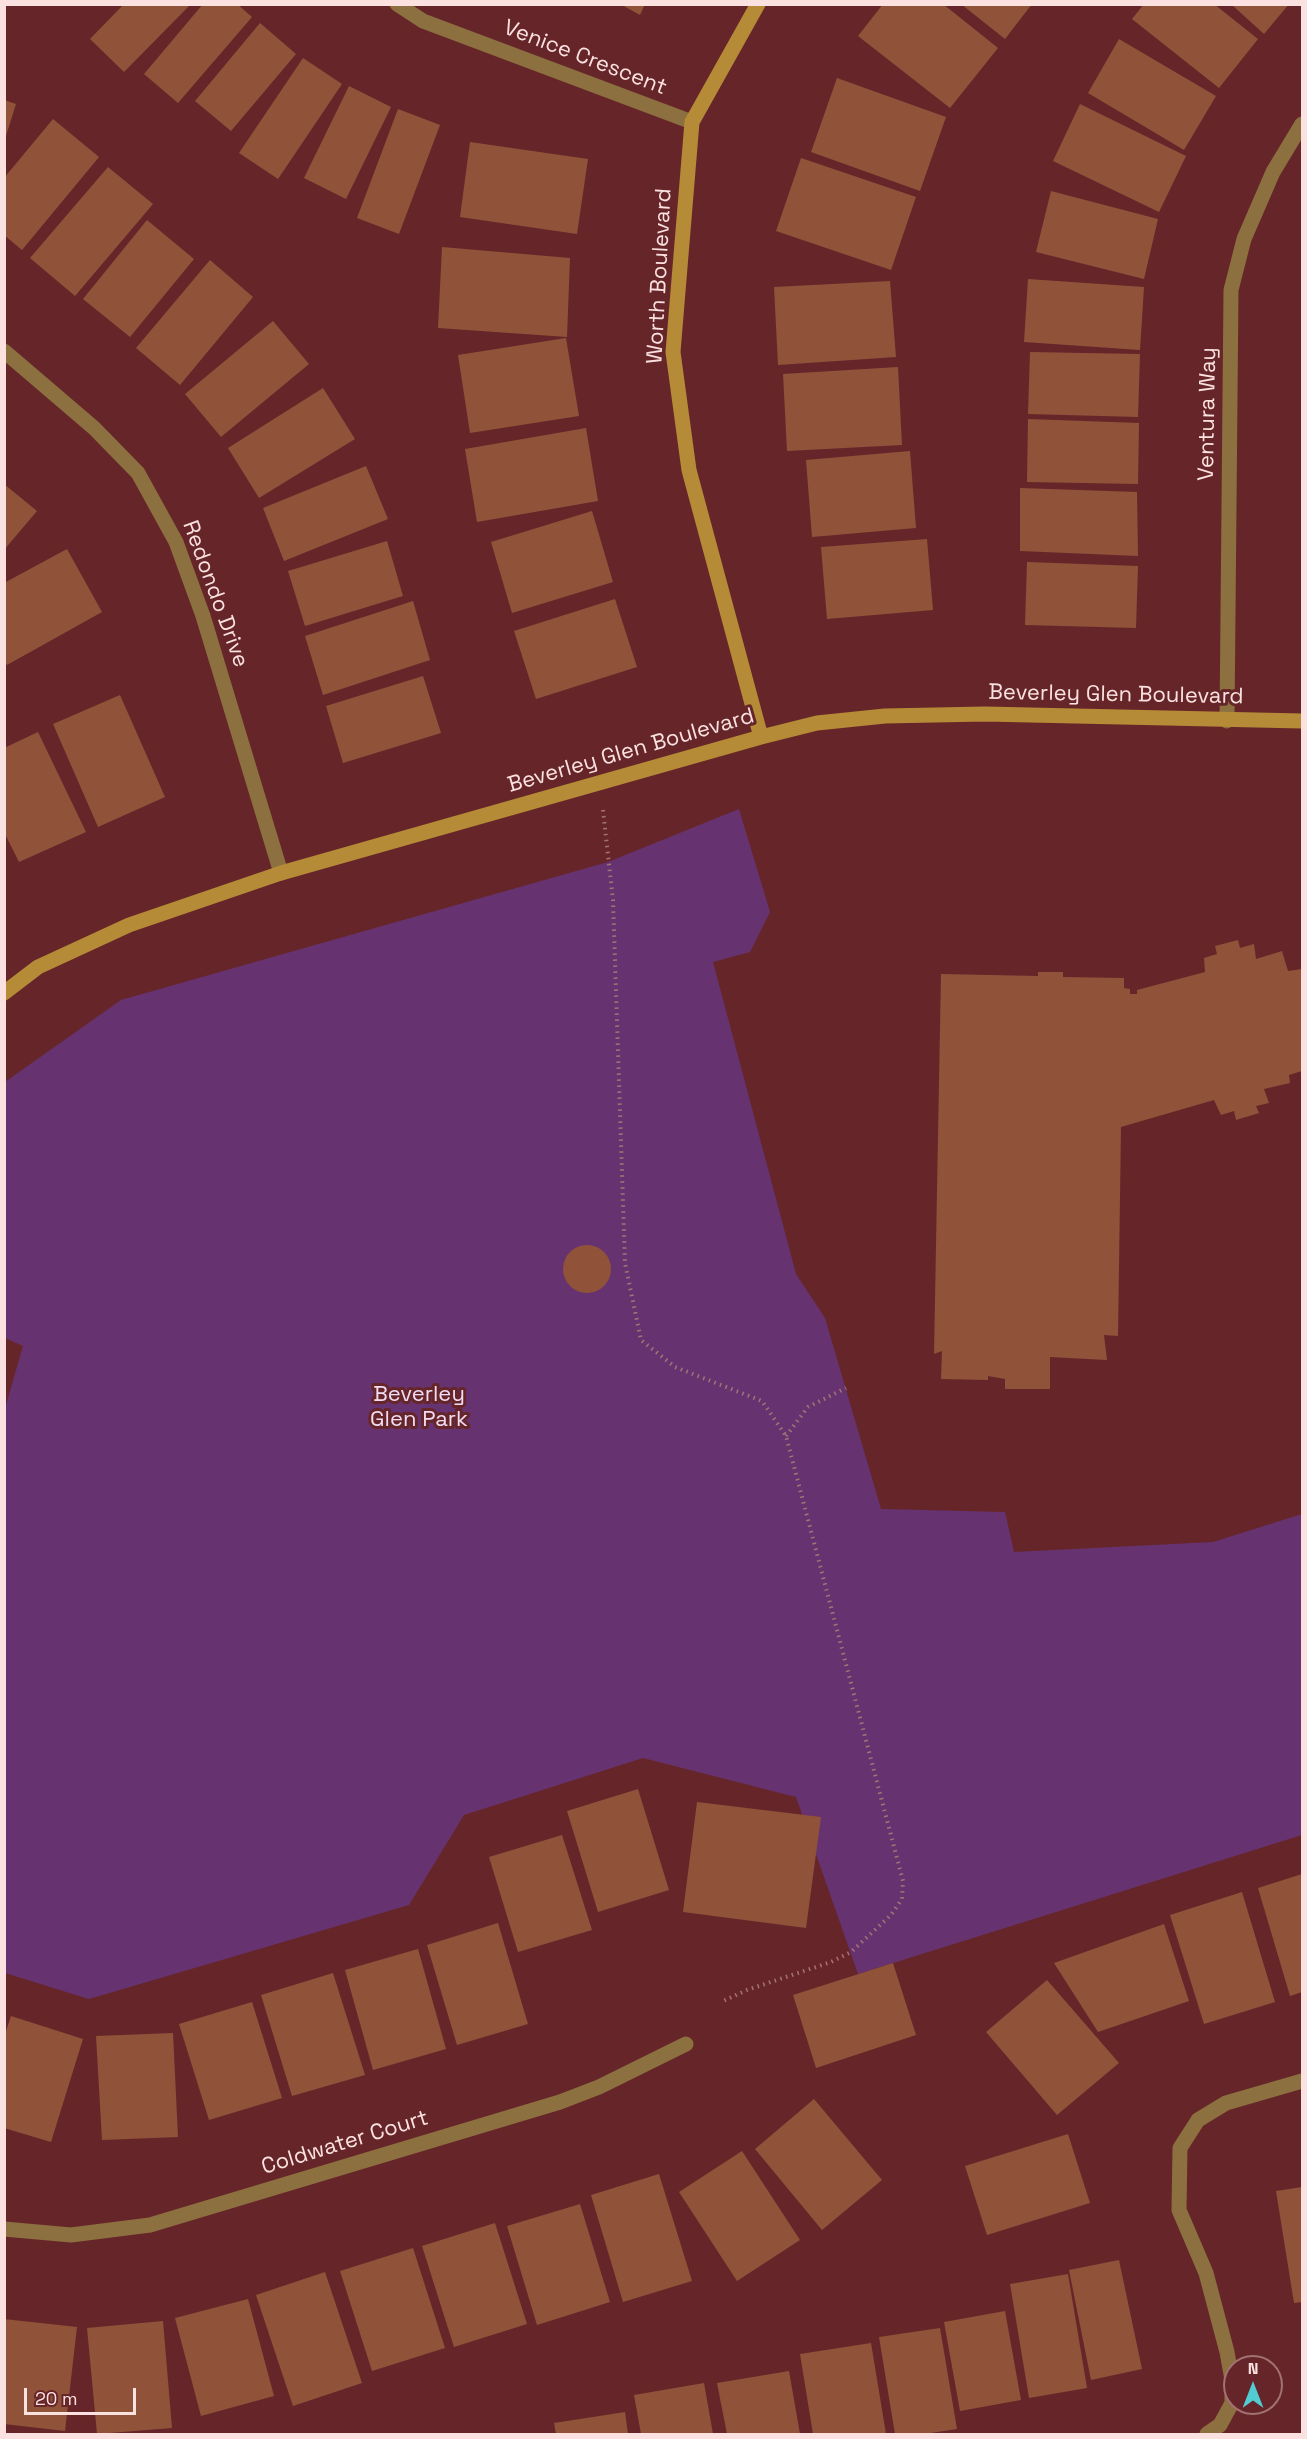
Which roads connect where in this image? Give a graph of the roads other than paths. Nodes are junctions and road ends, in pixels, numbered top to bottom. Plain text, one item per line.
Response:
1 (397, 4) edge
2 (758, 4) edge
3 (692, 122) junction
4 (1302, 124) edge
5 (4, 351) edge
6 (1227, 721) junction
7 (1302, 722) edge
8 (761, 737) junction
9 (281, 873) junction
10 (4, 993) edge
11 (686, 2044) dead end
12 (1302, 2081) edge
13 (4, 2229) edge
14 (1207, 2434) edge

1 - 3 street, Venice Crescent
2 - 3 street, Worth Boulevard
3 - 8 street, Worth Boulevard
4 - 6 street, Ventura Way
5 - 9 street, Redondo Drive
6 - 7 street, Beverley Glen Boulevard
6 - 8 street, Beverley Glen Boulevard
8 - 9 street, Beverley Glen Boulevard
9 - 10 street, Beverley Glen Boulevard
11 - 13 street, Coldwater Court
12 - 14 street

